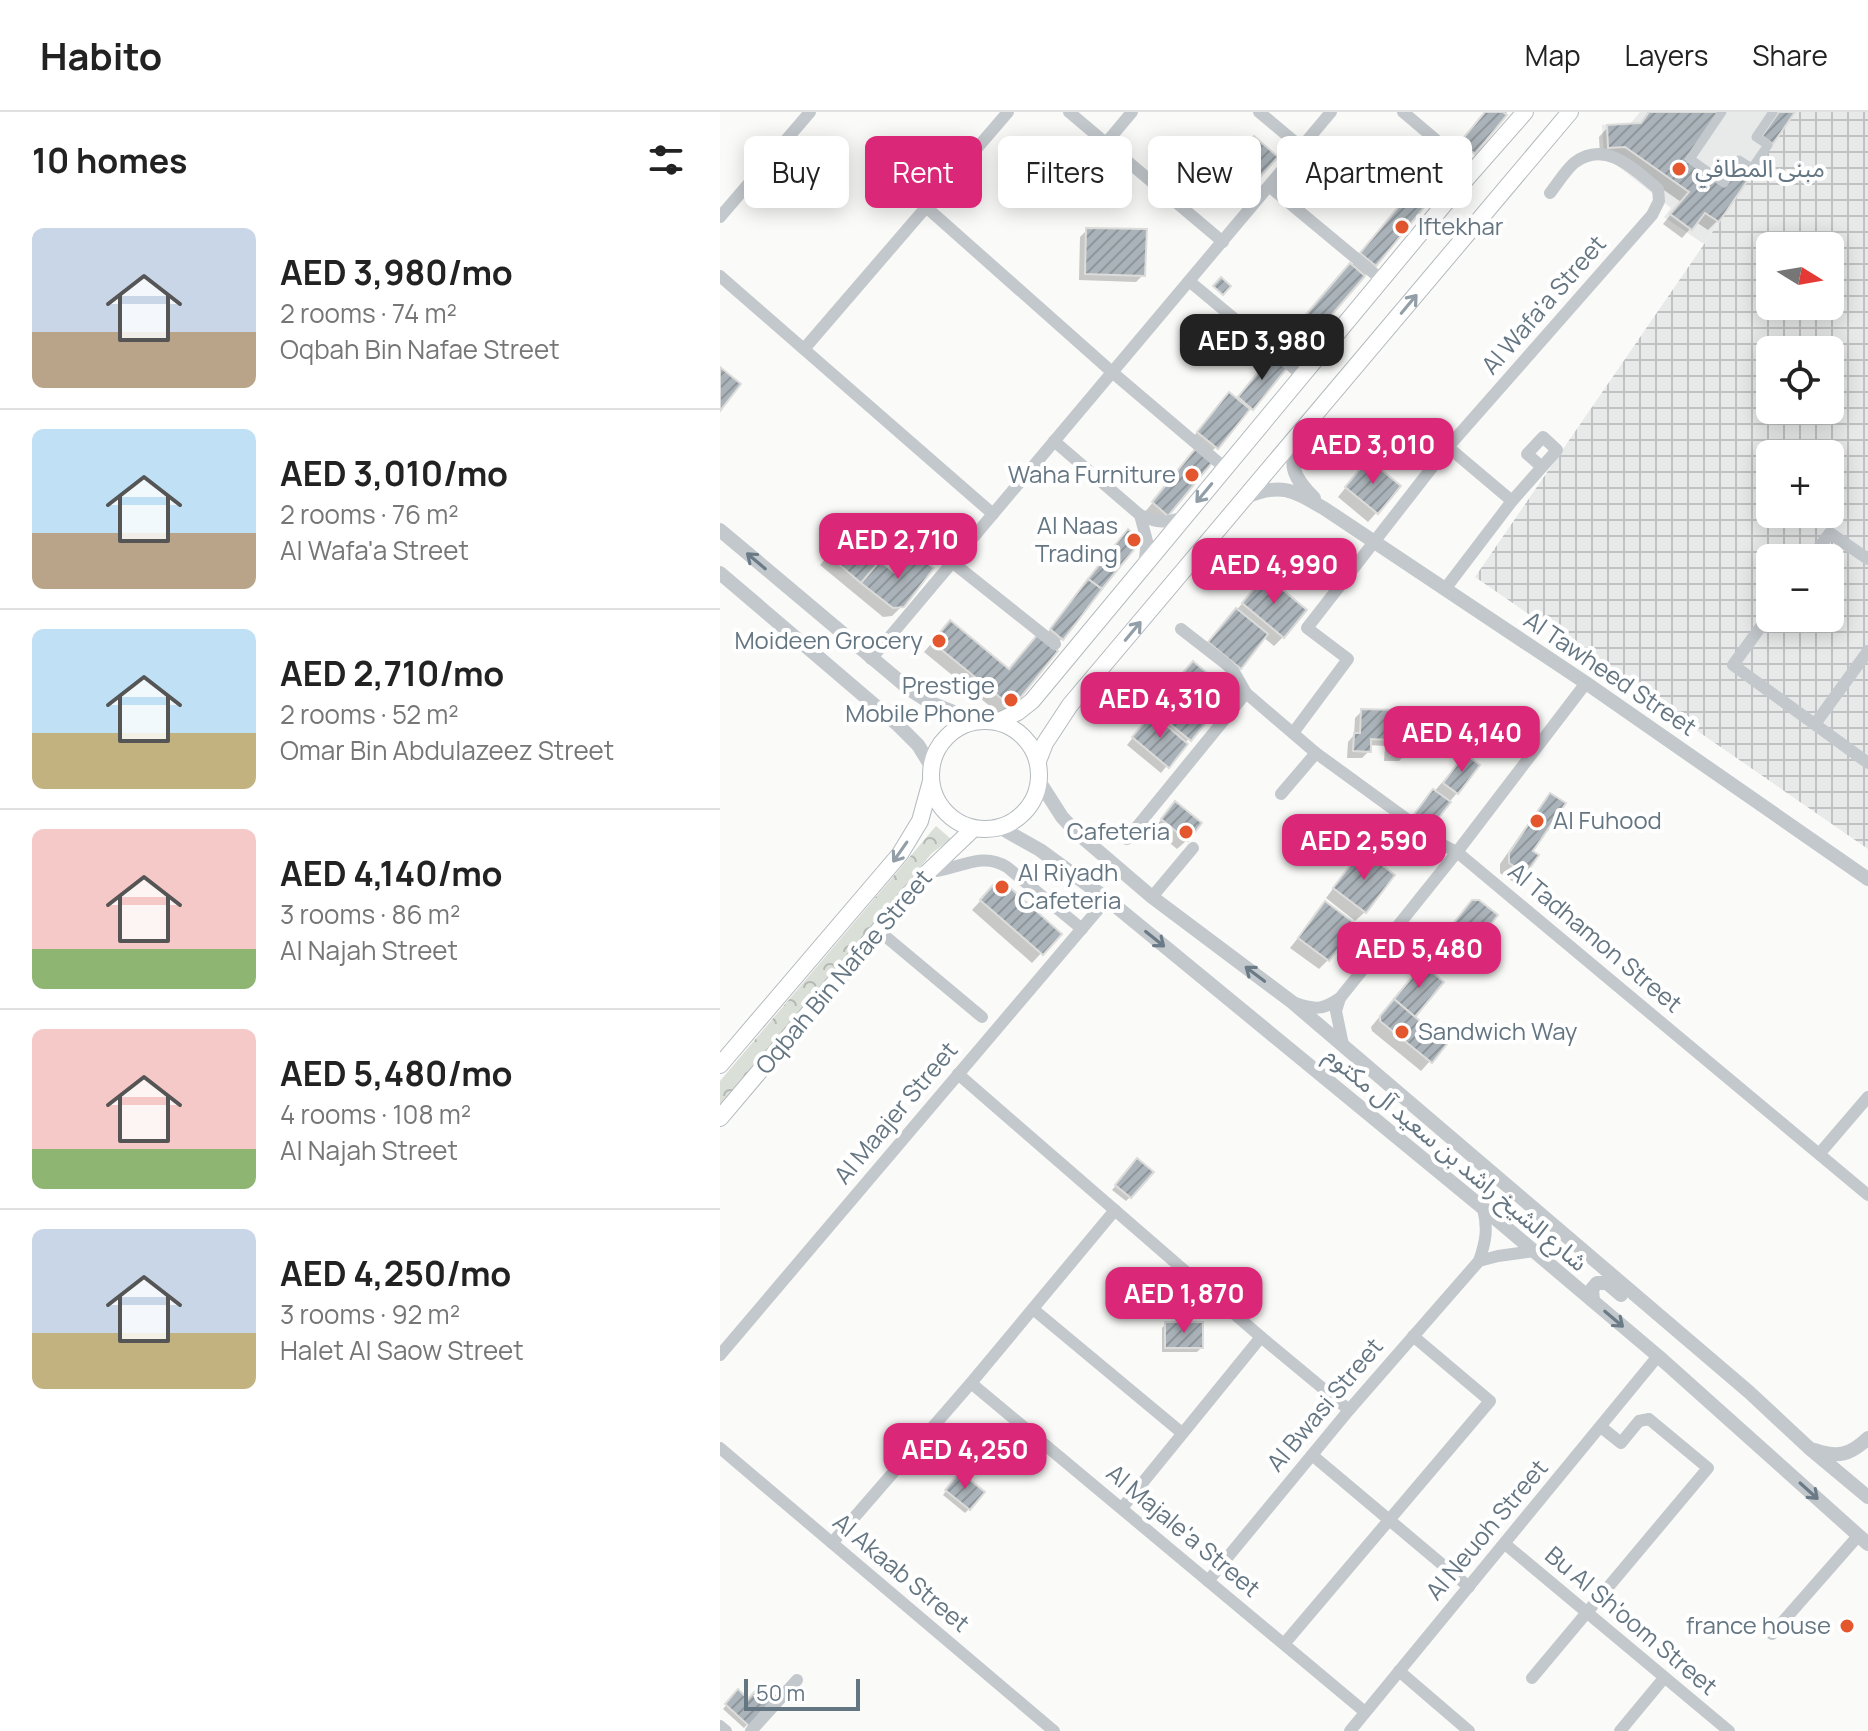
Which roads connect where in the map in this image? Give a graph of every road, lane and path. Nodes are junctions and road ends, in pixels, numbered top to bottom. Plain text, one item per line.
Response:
1 (810, 112) edge
2 (1008, 112) edge
3 (1069, 112) edge
4 (1132, 112) edge
5 (1259, 112) edge
6 (1331, 112) edge
7 (1403, 112) edge
8 (1525, 112) edge
9 (1570, 112) edge
10 (1722, 112) edge
11 (1773, 112) edge
12 (1098, 136) edge
13 (1112, 136) edge
14 (1288, 136) edge
15 (1310, 136) edge
16 (1431, 136) edge
17 (982, 142) edge
18 (1472, 156) edge
19 (1487, 156) junction
20 (1132, 165) edge
21 (1472, 173) edge
22 (1277, 176) edge
23 (1269, 186) junction
24 (1550, 193) dead end
25 (925, 208) edge
26 (927, 208) edge
27 (1441, 208) edge
28 (720, 217) edge
29 (1223, 242) junction
30 (720, 276) edge
31 (1382, 280) junction
32 (1189, 281) junction
33 (804, 349) junction
34 (1112, 372) junction
35 (1302, 375) junction
36 (1300, 432) junction
37 (1054, 441) junction
38 (1448, 447) junction
39 (1542, 467) dead end
40 (1225, 468) junction
41 (1246, 497) junction
42 (1512, 501) junction
43 (1325, 509) junction
44 (993, 514) junction
45 (1140, 515) junction
46 (1185, 516) junction
47 (720, 530) edge
48 (1374, 542) junction
49 (1822, 544) edge
50 (1868, 559) edge
51 (952, 562) junction
52 (1143, 566) junction
53 (720, 573) edge
54 (1445, 589) junction
55 (1181, 629) dead end
56 (1757, 632) edge
57 (1055, 644) dead end
58 (1868, 651) edge
59 (871, 659) junction
60 (1586, 683) junction
61 (1246, 693) junction
62 (976, 721) junction
63 (997, 722) junction
64 (1815, 724) junction
65 (1293, 733) junction
66 (1316, 753) junction
67 (1038, 761) junction
68 (1868, 763) edge
69 (931, 774) junction
70 (1039, 781) junction
71 (1281, 794) dead end
72 (1001, 828) junction
73 (973, 829) junction
74 (1127, 839) dead end
75 (1193, 848) dead end
76 (1457, 852) junction
77 (928, 872) junction
78 (1868, 879) edge
79 (1152, 897) junction
80 (1107, 899) junction
81 (1082, 929) junction
82 (879, 931) junction
83 (1340, 998) junction
84 (1292, 1002) junction
85 (982, 1017) dead end
86 (1343, 1045) junction
87 (720, 1065) edge
88 (958, 1074) junction
89 (1868, 1097) edge
90 (720, 1118) edge
91 (1820, 1153) junction
92 (1868, 1195) edge
93 (1483, 1208) junction
94 (1115, 1210) junction
95 (1534, 1251) junction
96 (1479, 1261) junction
97 (1593, 1301) junction
98 (1033, 1309) junction
99 (1413, 1336) junction
100 (1261, 1337) junction
101 (720, 1355) edge
102 (1658, 1356) junction
103 (971, 1383) junction
104 (1749, 1392) junction
105 (1349, 1410) junction
106 (1601, 1427) junction
107 (1182, 1433) junction
108 (1868, 1438) edge
109 (1808, 1447) junction
110 (720, 1448) edge
111 (1312, 1455) junction
112 (1868, 1497) edge
113 (1122, 1508) junction
114 (1389, 1520) junction
115 (1863, 1540) edge
116 (832, 1543) junction
117 (1505, 1544) junction
118 (1208, 1581) junction
119 (1469, 1587) junction
120 (1587, 1613) junction
121 (1772, 1634) dead end
122 (1284, 1644) junction
123 (1399, 1671) junction
124 (1532, 1678) dead end
125 (1664, 1678) junction
126 (797, 1680) dead end
127 (1365, 1712) junction
128 (720, 1726) edge
129 (1714, 1726) edge
130 (726, 1731) edge
131 (751, 1731) edge
132 (1054, 1731) edge
133 (1350, 1731) edge
134 (1469, 1731) edge
135 (1620, 1731) edge
136 (1729, 1731) edge

1 - 28 street
2 - 17 street
3 - 12 street
4 - 13 street
5 - 14 street
6 - 15 street
7 - 16 street
8 - 19 main road
36 -> 9 main road
10 - 11 street
18 - 19 street
19 - 21 main road
20 - 29 street
22 - 23 street
23 - 29 street
23 - 31 street
24 - 38 street, Al Wafa'a Street
25 - 33 street
26 - 34 street
27 - 31 main road
29 - 32 street
30 - 33 street
31 - 35 main road
32 - 34 street
32 - 35 street
33 - 44 street
34 - 37 street
34 - 40 street
35 - 40 main road
36 - 41 main road
36 - 43 street, Al Tawheed Street
37 - 44 street
37 - 45 street
38 - 42 street
38 - 48 street, Al Wafa'a Street
39 - 42 street
40 -> 46 main road
41 - 43 street, Al Tawheed Street
67 -> 41 main road
42 - 54 street
43 - 48 street, Al Tawheed Street
44 - 51 street
45 - 46 street
45 - 52 street
46 - 52 main road
59 -> 47 street
48 - 54 street, Al Tawheed Street
48 - 65 street, Al Wafa'a Street
49 - 50 street
51 - 57 street
51 - 59 street
52 - 63 main road
53 - 69 street
54 - 60 street, Al Tawheed Street
55 - 61 street, Al Tadhamon Street
56 - 64 street
58 - 64 street
59 - 62 street
60 - 76 street
60 - 78 street, Al Tawheed Street
61 - 65 street, Al Tadhamon Street
61 - 74 street
62 - 63 main road
62 - 69 main road
63 - 67 main road
64 - 68 street
65 - 66 street, Al Tadhamon Street
66 - 71 street
66 - 76 street, Al Tadhamon Street
67 - 70 main road
69 - 73 main road
69 -> 87 main road, Oqbah Bin Nafae Street
70 - 72 main road
70 - 79 street, شارع الشيخ راشد بن سعيد آل مكتوم
72 - 73 main road
72 - 80 street, شارع الشيخ راشد بن سعيد آل مكتوم
73 - 77 main road, Oqbah Bin Nafae Street
75 - 79 street
76 - 83 street
76 - 91 street, Al Tadhamon Street
77 - 81 street
77 - 82 main road, Oqbah Bin Nafae Street
84 -> 79 street, شارع الشيخ راشد بن سعيد آل مكتوم
80 - 81 street, Al Maajer Street
80 -> 93 street, شارع الشيخ راشد بن سعيد آل مكتوم
81 - 88 street, Al Maajer Street
82 - 85 street
82 - 90 main road, Oqbah Bin Nafae Street
83 - 84 street
83 - 86 street
84 - 86 street, شارع الشيخ راشد بن سعيد آل مكتوم
86 - 104 street, شارع الشيخ راشد بن سعيد آل مكتوم
88 - 94 street
88 - 101 street, Al Maajer Street
89 - 91 street
91 - 92 street, Al Tadhamon Street
93 - 95 street, شارع الشيخ راشد بن سعيد آل مكتوم
93 - 96 street, Al Bwasi Street
94 - 98 street
94 - 100 street
95 - 96 street
95 - 97 street, شارع الشيخ راشد بن سعيد آل مكتوم
96 - 99 street, Al Bwasi Street
97 -> 102 street, شارع الشيخ راشد بن سعيد آل مكتوم
97 - 104 street
98 - 103 street
98 - 107 street
99 - 105 street, Al Bwasi Street
99 - 114 street
100 - 105 street
100 - 107 street
102 - 106 street, Al Neuoh Street
102 -> 115 street, شارع الشيخ راشد بن سعيد آل مكتوم
103 - 113 street, Al Majale'a Street
103 - 116 street
104 - 109 street, شارع الشيخ راشد بن سعيد آل مكتوم
105 - 111 street, Al Bwasi Street
106 - 117 street, Al Neuoh Street
106 - 120 street
107 - 113 street
108 - 109 street
109 - 112 street, شارع الشيخ راشد بن سعيد آل مكتوم
110 - 116 street, Al Akaab Street
111 - 114 street
111 - 118 street, Al Bwasi Street
113 - 118 street, Al Majale'a Street
114 - 119 street
114 - 122 street
115 - 121 street
116 - 132 street, Al Akaab Street
117 - 119 street, Al Neuoh Street
117 - 120 street, Bu Al Sh'oom Street
118 - 122 street, Al Majale'a Street
119 - 123 street, Al Neuoh Street
120 - 124 street
120 - 125 street, Bu Al Sh'oom Street
122 - 127 street, Al Majale'a Street
123 - 127 street, Al Neuoh Street
123 - 134 street
125 - 129 street, Bu Al Sh'oom Street
125 - 135 street
126 - 131 street
127 - 133 street, Al Neuoh Street
128 - 130 street
129 - 136 street, Bu Al Sh'oom Street

